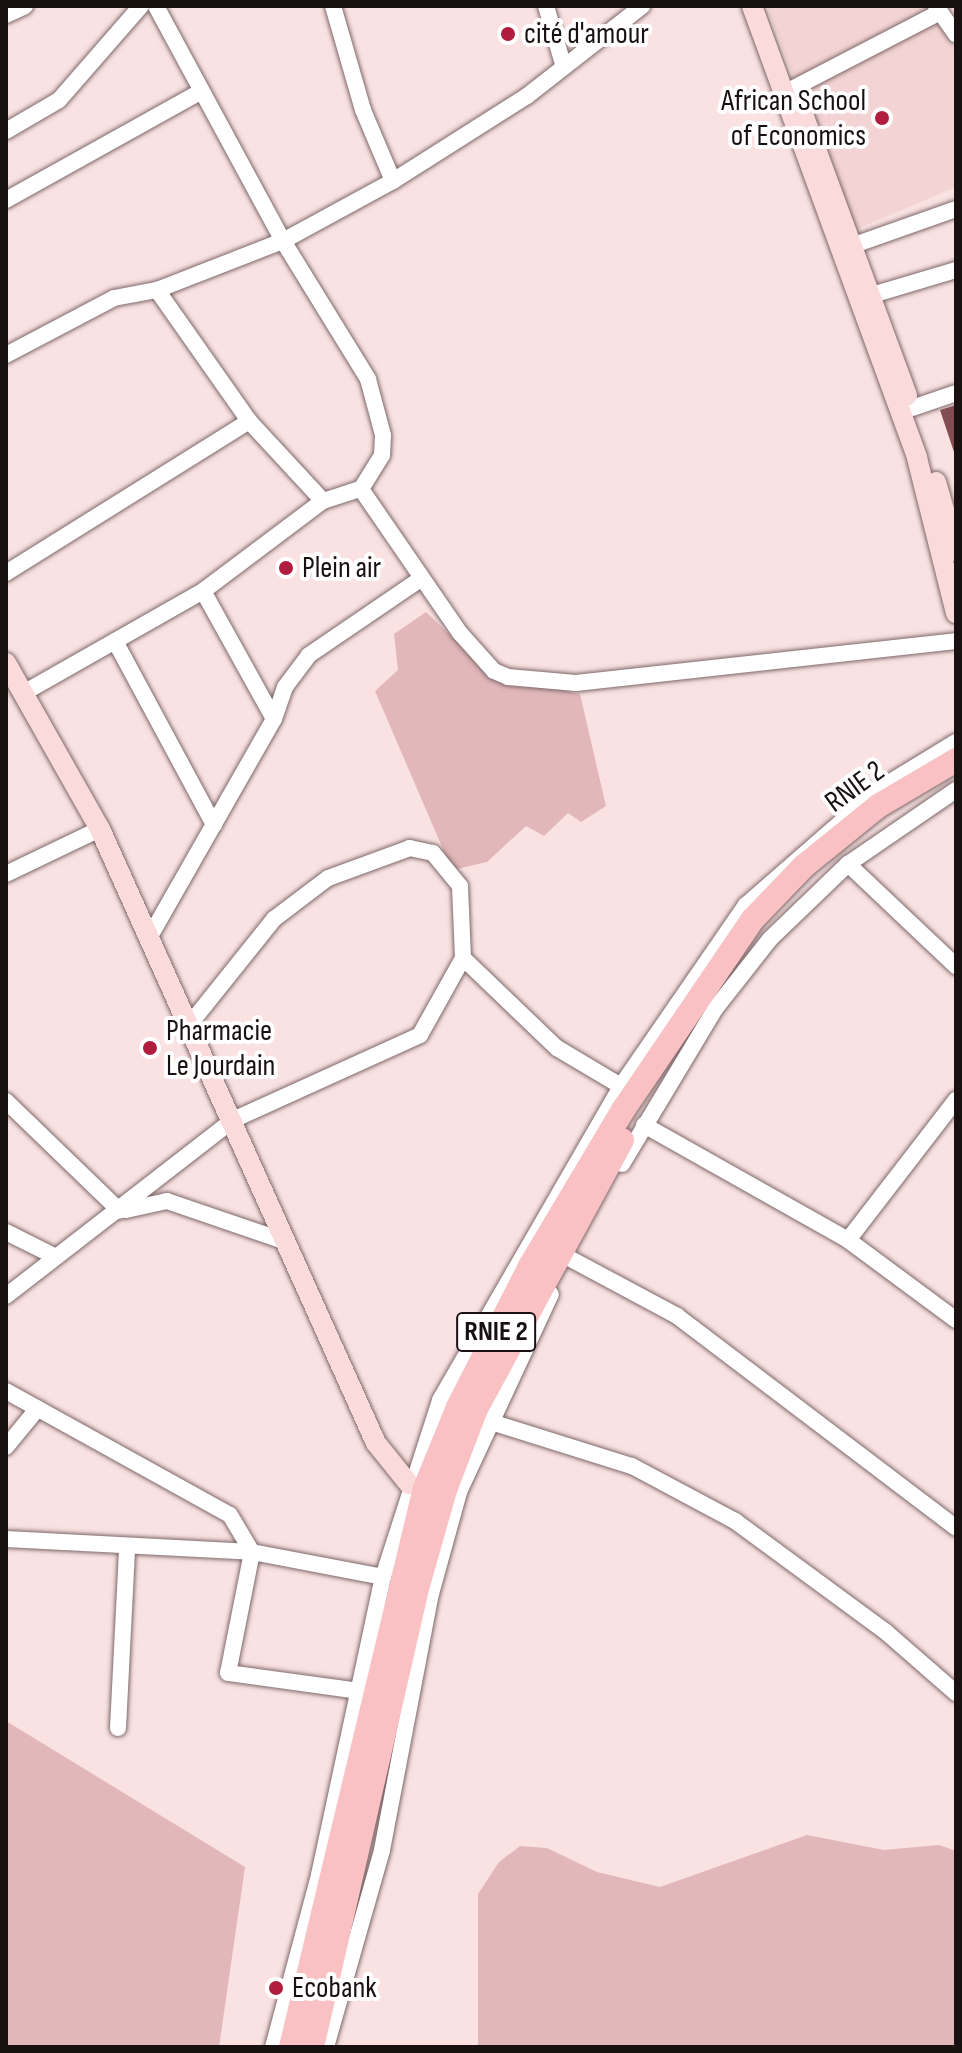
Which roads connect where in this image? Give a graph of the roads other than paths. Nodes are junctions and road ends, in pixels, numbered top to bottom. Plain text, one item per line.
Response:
1 (25, 6) edge
2 (141, 6) edge
3 (156, 6) edge
4 (333, 6) edge
5 (546, 6) edge
6 (642, 6) edge
7 (752, 6) edge
8 (766, 6) edge
9 (938, 9) edge
10 (6, 15) edge
11 (956, 35) edge
12 (563, 64) junction
13 (788, 91) junction
14 (200, 92) junction
15 (6, 131) edge
16 (393, 181) junction
17 (6, 200) edge
18 (956, 209) edge
19 (283, 241) junction
20 (846, 248) junction
21 (956, 270) edge
22 (157, 290) junction
23 (872, 295) junction
24 (6, 355) edge
25 (956, 393) edge
26 (912, 408) junction
27 (249, 421) junction
28 (361, 489) junction
29 (323, 501) junction
30 (956, 551) edge
31 (6, 573) edge
32 (419, 580) junction
33 (203, 591) junction
34 (956, 613) edge
35 (115, 641) junction
36 (956, 641) edge
37 (8, 660) edge
38 (27, 691) junction
39 (274, 719) junction
40 (956, 742) edge
41 (956, 760) edge
42 (956, 777) edge
43 (956, 790) edge
44 (214, 825) junction
45 (100, 829) junction
46 (848, 864) junction
47 (6, 874) edge
48 (149, 938) junction
49 (463, 958) junction
50 (956, 966) edge
51 (189, 1025) junction
52 (621, 1086) junction
53 (956, 1100) edge
54 (6, 1101) edge
55 (233, 1120) junction
56 (644, 1125) junction
57 (120, 1211) junction
58 (6, 1232) edge
59 (848, 1240) junction
60 (287, 1242) junction
61 (54, 1256) junction
62 (569, 1258) junction
63 (6, 1296) edge
64 (953, 1312) edge
65 (6, 1391) edge
66 (38, 1408) junction
67 (488, 1421) junction
68 (6, 1447) edge
69 (426, 1488) junction
70 (956, 1528) edge
71 (6, 1539) edge
72 (127, 1548) junction
73 (252, 1552) junction
74 (383, 1577) junction
75 (359, 1691) junction
76 (956, 1693) edge
77 (118, 1728) dead end
78 (273, 2047) edge
79 (291, 2047) edge
80 (312, 2047) edge
81 (326, 2047) edge

1 - 10 street
2 - 15 street
3 - 14 street
4 - 16 street
5 - 12 street
6 - 12 street
7 - 13 main road
8 - 13 main road
9 - 11 street
9 - 13 street
12 - 16 street
13 - 20 main road
14 - 17 street
14 - 19 street
16 - 19 street
18 - 20 street
19 - 22 street
19 - 28 street
20 - 23 main road
20 - 34 main road
21 - 23 street
22 - 24 street
22 - 27 street
23 - 26 main road
25 - 26 street
26 - 30 main road
27 - 29 street
27 - 31 street
28 - 29 street
28 - 32 street
29 - 33 street
32 - 36 street
32 - 39 street
33 - 35 street
33 - 39 street
35 - 38 street
35 - 44 street
37 - 38 main road
38 - 45 main road
39 - 44 street
40 - 52 street
41 - 69 highway, RNIE 2 / RNIE 2
42 - 69 highway, RNIE 2 / RNIE 2
43 - 46 street
44 - 48 street
45 - 47 street
45 - 48 main road
46 - 50 street
46 - 56 street
48 - 51 main road
49 - 51 street
49 - 52 street
49 - 55 street
51 - 55 main road
52 - 69 street
53 - 59 street
54 - 57 street
55 - 57 street
55 - 60 main road
56 - 59 street
56 - 62 street
57 - 60 street
57 - 61 street
58 - 61 street
59 - 64 street
60 - 69 main road
61 - 63 street
62 - 67 street
62 - 70 street
65 - 66 street
66 - 68 street
66 - 73 street
67 - 76 street
67 - 81 street
69 - 74 street
69 - 79 highway, RNIE 2 / RNIE 2
69 - 80 highway, RNIE 2 / RNIE 2
71 - 72 street
72 - 73 street
72 - 77 street
73 - 74 street
73 - 75 street
74 - 75 street
75 - 78 street

